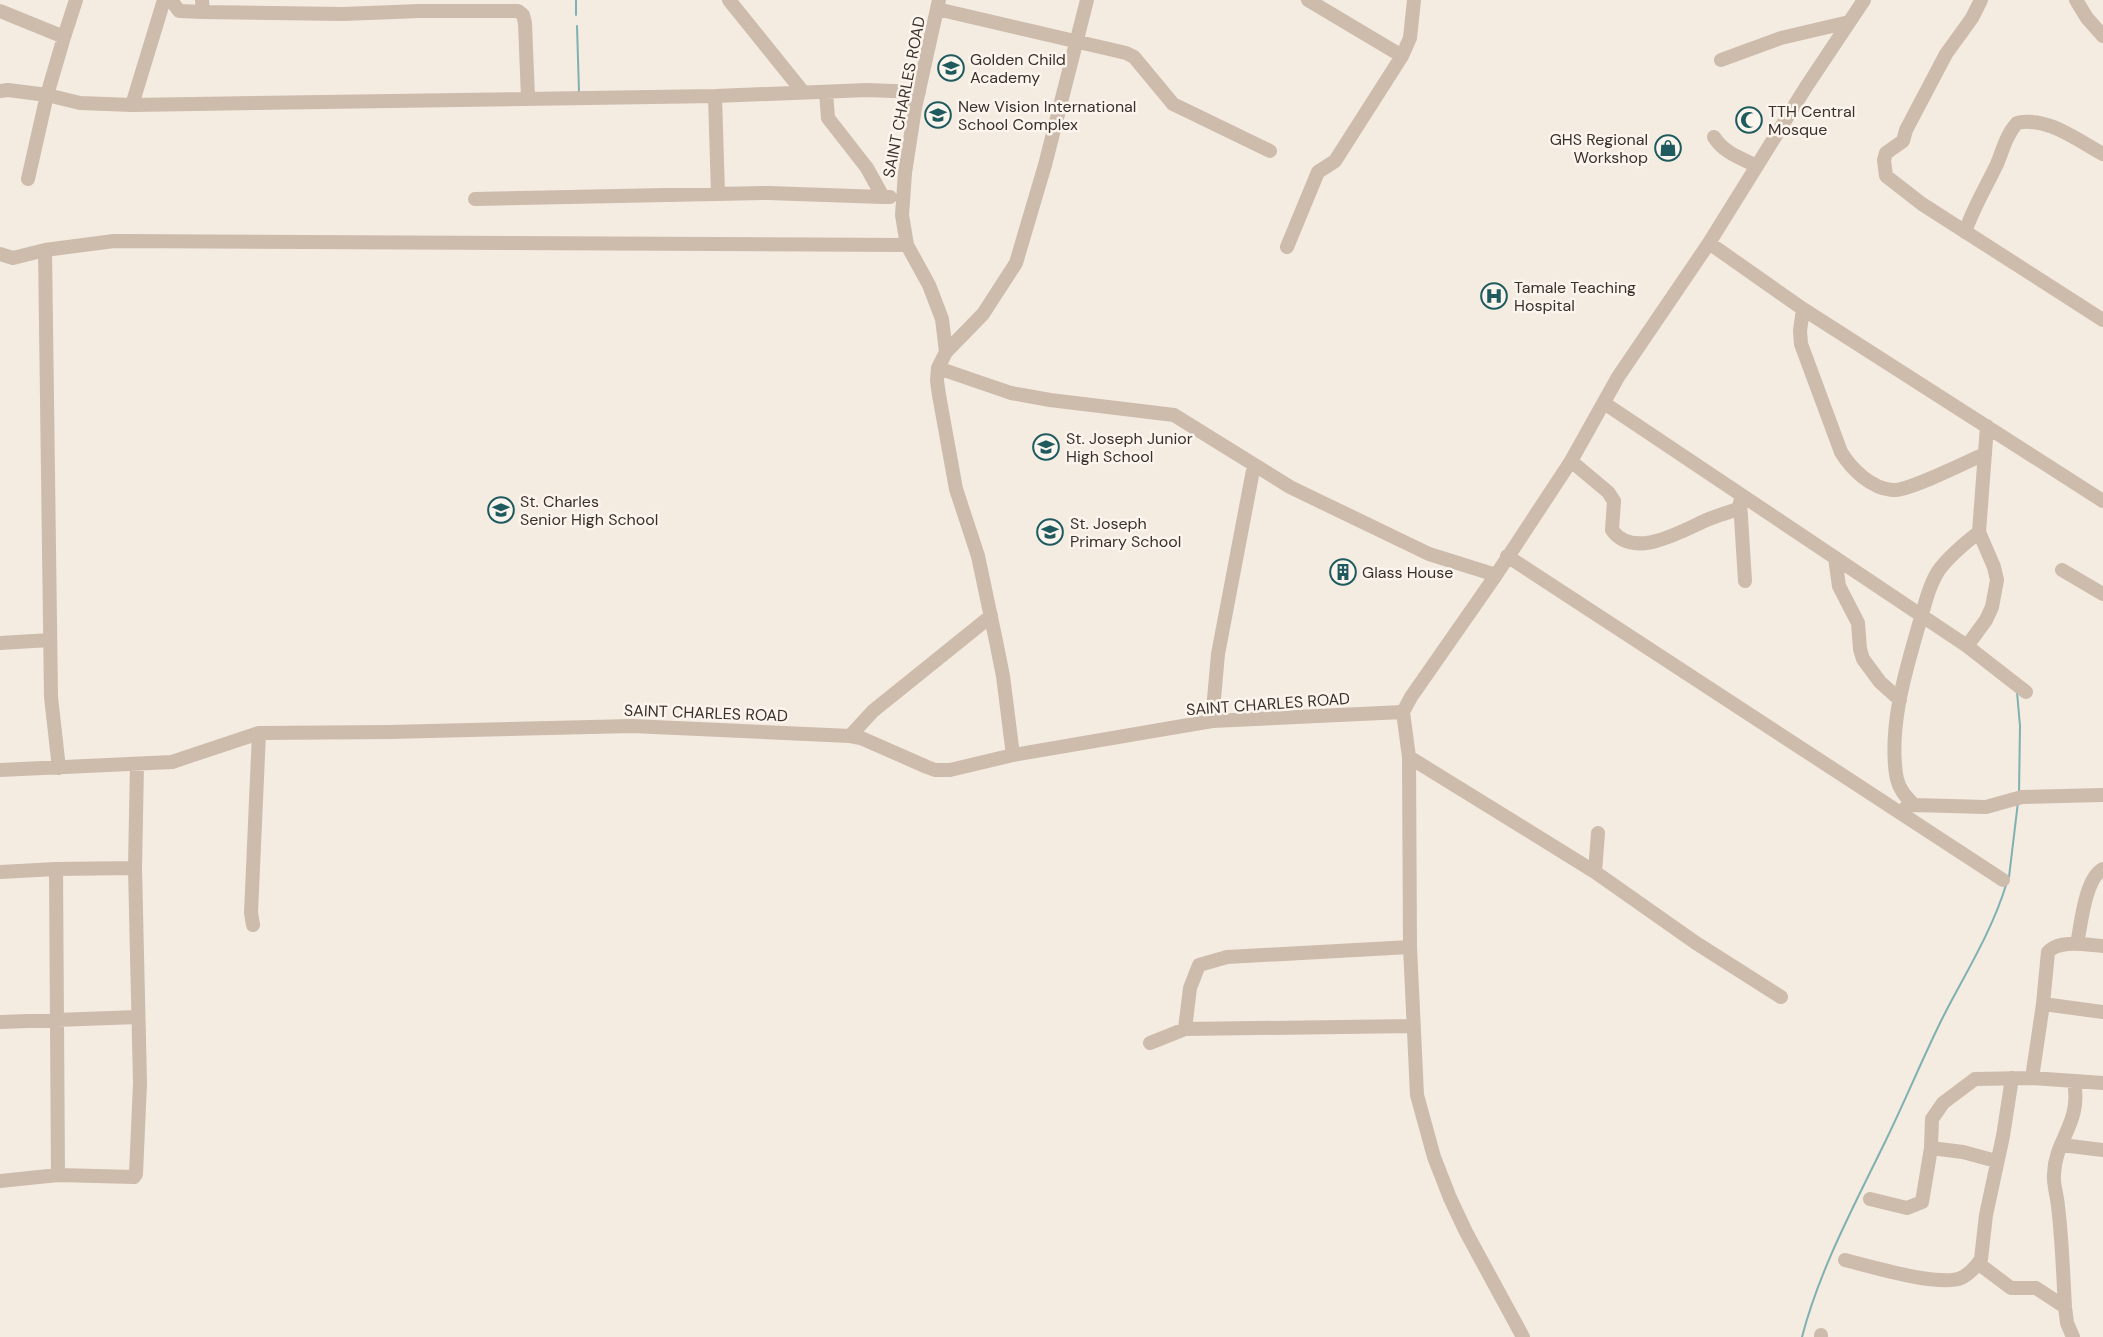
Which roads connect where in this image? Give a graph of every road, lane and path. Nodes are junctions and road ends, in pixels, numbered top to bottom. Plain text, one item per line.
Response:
1 (76, 0) edge
2 (164, 0) edge
3 (171, 0) edge
4 (729, 0) edge
5 (1087, 0) edge
6 (1308, 0) edge
7 (1414, 0) edge
8 (1864, 0) edge
9 (1981, 0) edge
10 (2076, 0) edge
11 (938, 5) edge
12 (202, 6) edge
13 (0, 11) edge
14 (1849, 22) junction
15 (2103, 36) edge
16 (64, 37) junction
17 (1077, 41) junction
18 (1402, 56) junction
19 (1721, 60) dead end
20 (0, 91) edge
21 (802, 92) junction
22 (825, 92) junction
23 (919, 92) junction
24 (47, 95) junction
25 (715, 96) junction
26 (528, 98) junction
27 (132, 105) junction
28 (1714, 137) dead end
29 (1270, 151) dead end
30 (2103, 154) edge
31 (1757, 166) junction
32 (28, 179) dead end
33 (718, 194) junction
34 (883, 197) junction
35 (903, 197) junction
36 (475, 199) dead end
37 (1965, 232) junction
38 (1709, 243) junction
39 (907, 245) junction
40 (1287, 247) dead end
41 (45, 250) junction
42 (0, 254) edge
43 (1803, 309) junction
44 (2102, 317) edge
45 (945, 352) junction
46 (938, 368) junction
47 (1604, 403) junction
48 (1987, 426) junction
49 (1985, 454) junction
50 (1570, 461) junction
51 (1254, 465) junction
52 (2103, 501) edge
53 (1740, 502) junction
54 (1979, 532) junction
55 (1507, 556) junction
56 (1835, 558) junction
57 (2062, 570) dead end
58 (1496, 575) junction
59 (1745, 581) dead end
60 (2103, 594) edge
61 (991, 615) junction
62 (1922, 616) junction
63 (50, 640) junction
64 (0, 643) edge
65 (1966, 646) junction
66 (2026, 692) dead end
67 (1900, 700) junction
68 (1403, 712) junction
69 (1212, 721) junction
70 (259, 733) junction
71 (850, 736) junction
72 (1013, 755) junction
73 (1409, 757) junction
74 (137, 764) junction
75 (59, 768) junction
76 (0, 770) edge
77 (2103, 795) edge
78 (1914, 805) junction
79 (1893, 809) junction
80 (1598, 833) dead end
81 (56, 868) junction
82 (135, 868) junction
83 (2103, 869) edge
84 (0, 872) edge
85 (1595, 872) junction
86 (2003, 880) dead end
87 (253, 925) dead end
88 (2077, 944) junction
89 (2103, 946) edge
90 (1410, 947) junction
91 (1781, 997) dead end
92 (2043, 1004) junction
93 (2103, 1012) edge
94 (138, 1017) junction
95 (57, 1020) junction
96 (0, 1022) edge
97 (1414, 1026) junction
98 (1185, 1029) junction
99 (1150, 1043) dead end
100 (2012, 1078) junction
101 (2032, 1078) junction
102 (2074, 1082) junction
103 (2103, 1083) edge
104 (2062, 1145) junction
105 (1930, 1148) junction
106 (2103, 1150) edge
107 (1996, 1161) junction
108 (58, 1175) junction
109 (0, 1181) edge
110 (1870, 1199) dead end
111 (1845, 1260) dead end
112 (1978, 1264) junction
113 (2065, 1307) junction
114 (1523, 1337) edge
115 (2073, 1337) edge

1 - 16 street
2 - 27 street
3 - 12 street
4 - 21 street
5 - 17 street
6 - 18 street
7 - 18 street
8 - 14 street
9 - 37 street
10 - 15 street
11 - 17 street
11 - 23 street, SAINT CHARLES ROAD
12 - 26 street
13 - 16 street
14 - 19 street
14 - 31 street
16 - 24 street
17 - 29 street
17 - 45 street
18 - 40 street
20 - 24 street
21 - 22 street
21 - 25 street
22 - 23 street
22 - 34 street
23 - 35 street, SAINT CHARLES ROAD
24 - 27 street
24 - 32 street
25 - 26 street
25 - 33 street
26 - 27 street
28 - 31 street
30 - 37 street
31 - 38 street
33 - 34 street
33 - 36 street
34 - 35 street
35 - 39 street, SAINT CHARLES ROAD
37 - 44 street
38 - 43 street
38 - 47 street
39 - 41 street
39 - 45 street, SAINT CHARLES ROAD
41 - 42 street
41 - 63 street
43 - 48 street
43 - 49 street
45 - 46 street, SAINT CHARLES ROAD
46 - 51 street
46 - 61 street, SAINT CHARLES ROAD
47 - 50 street
47 - 53 street
48 - 49 street
48 - 52 street
49 - 54 street
50 - 53 street
50 - 55 street
51 - 58 street
51 - 69 street
53 - 56 street
53 - 59 street
54 - 62 street
54 - 65 street
55 - 58 street
55 - 79 street
56 - 62 street
56 - 67 street
57 - 60 street
58 - 68 street
61 - 71 street
61 - 72 street, SAINT CHARLES ROAD
62 - 65 street
62 - 67 street
63 - 64 street
63 - 75 street
65 - 66 street
67 - 78 street
68 - 69 street, SAINT CHARLES ROAD
68 - 73 street
69 - 72 street, SAINT CHARLES ROAD
70 - 71 street, SAINT CHARLES ROAD
70 - 74 street, SAINT CHARLES ROAD
70 - 87 street
71 - 72 street, SAINT CHARLES ROAD
73 - 85 street
73 - 90 street
74 - 75 street, SAINT CHARLES ROAD
74 - 82 street
75 - 76 street, SAINT CHARLES ROAD
77 - 78 street
78 - 79 street
79 - 86 street
80 - 85 street
81 - 82 street
81 - 84 street
81 - 95 street
82 - 94 street
83 - 88 street
85 - 91 street
88 - 89 street
88 - 92 street
90 - 97 street
90 - 98 street
92 - 93 street
92 - 101 street
94 - 95 street
94 - 108 street
95 - 96 street
95 - 108 street
97 - 98 street
97 - 114 street
98 - 99 street
100 - 101 street
100 - 105 street
100 - 107 street
101 - 102 street
102 - 103 street
102 - 104 street
104 - 106 street
104 - 113 street
105 - 107 street
105 - 110 street
107 - 112 street
108 - 109 street
111 - 112 street
112 - 113 street
113 - 115 street

